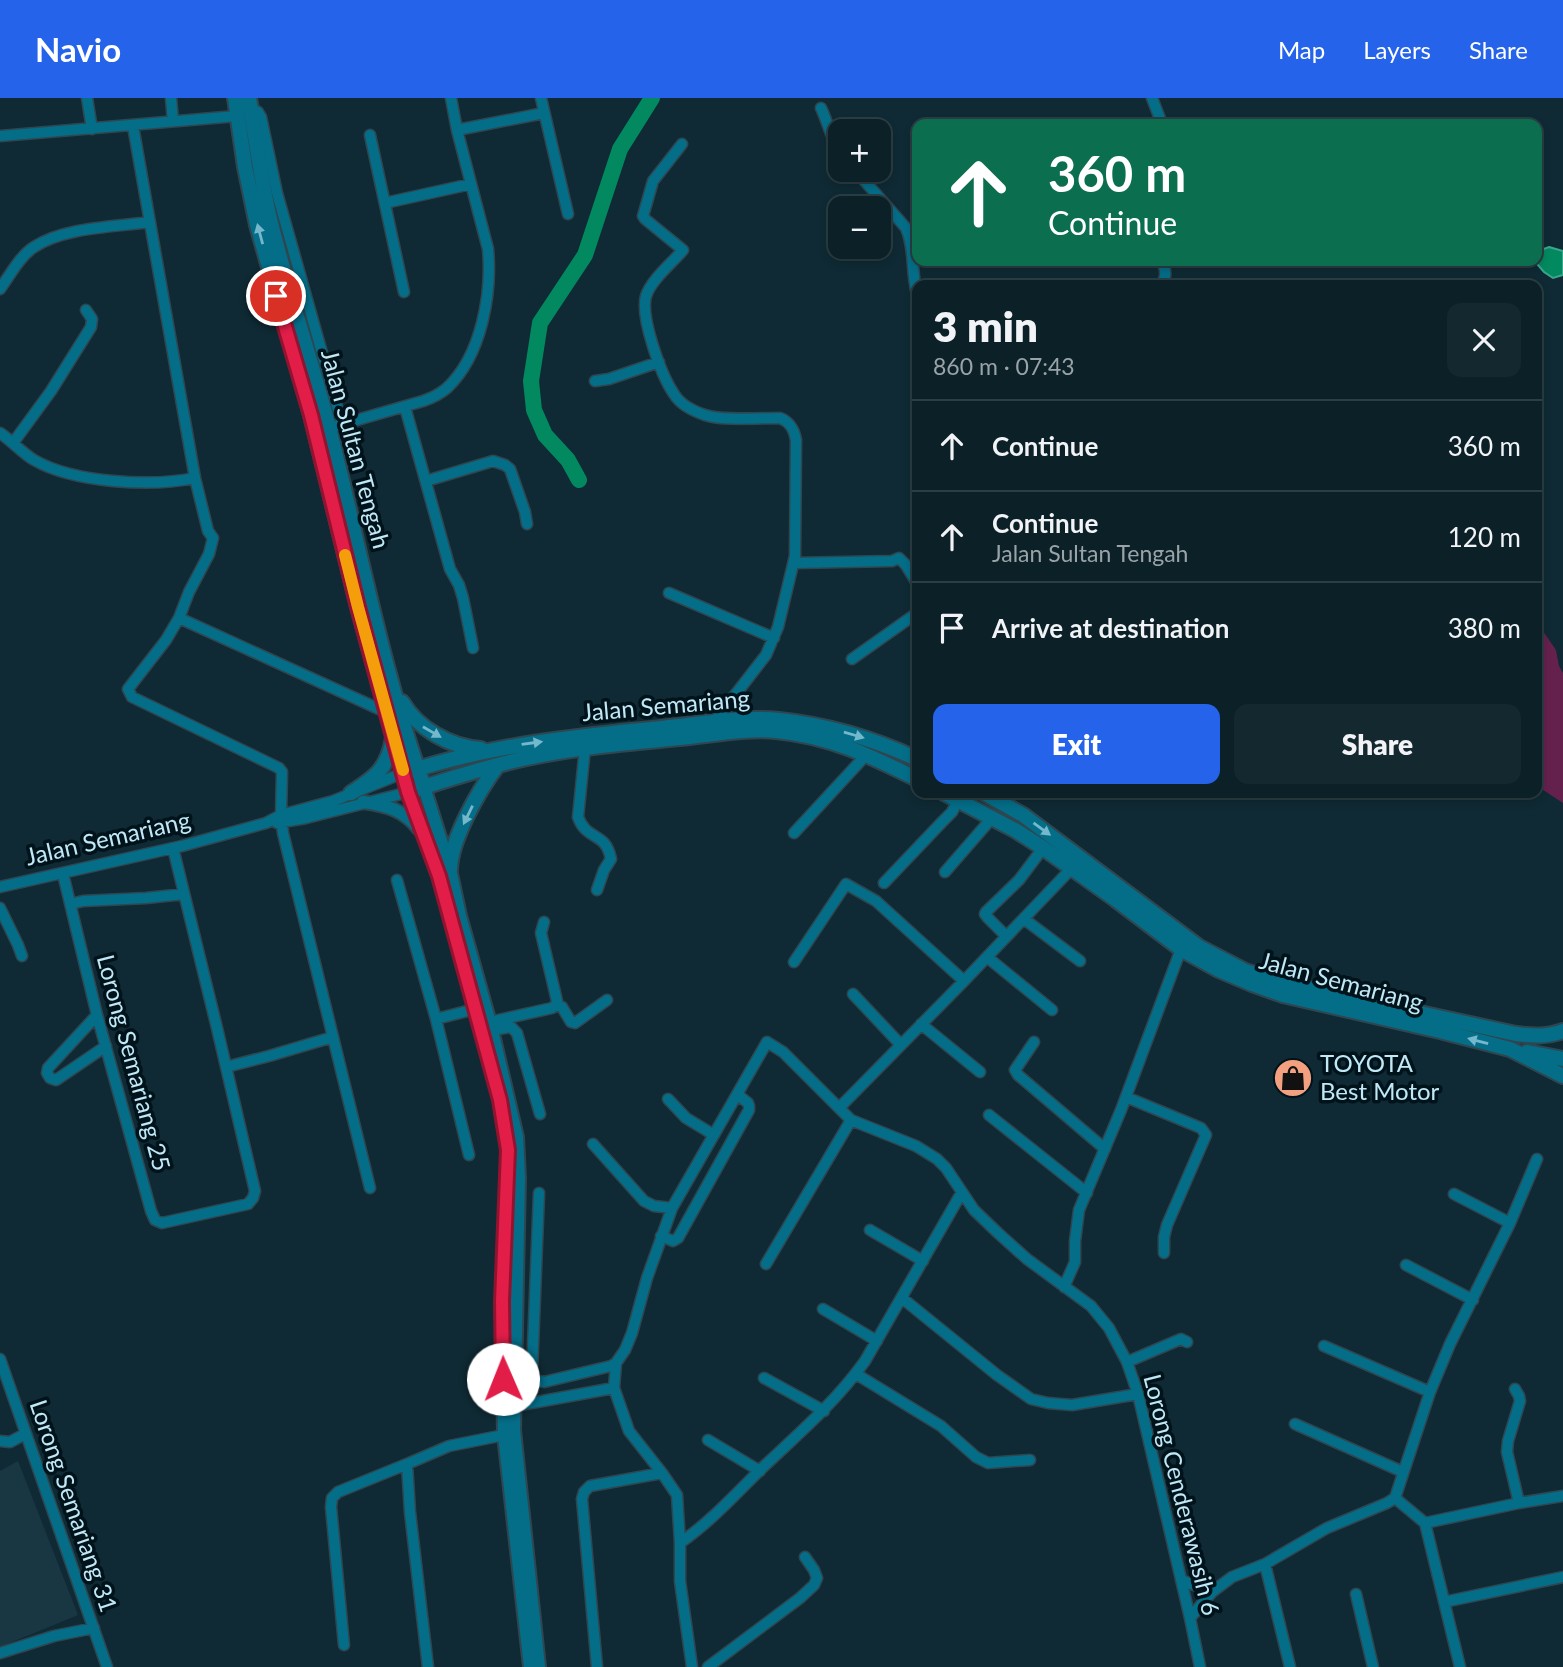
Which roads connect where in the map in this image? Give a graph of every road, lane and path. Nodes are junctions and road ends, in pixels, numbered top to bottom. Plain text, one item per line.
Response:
1 (87, 98) edge
2 (171, 98) edge
3 (235, 98) edge
4 (451, 98) edge
5 (541, 98) edge
6 (1152, 98) edge
7 (250, 103) edge
8 (821, 108) dead end
9 (544, 113) junction
10 (237, 116) junction
11 (1160, 119) edge
12 (173, 121) junction
13 (133, 126) junction
14 (828, 128) edge
15 (92, 129) junction
16 (457, 130) junction
17 (370, 135) dead end
18 (0, 136) edge
19 (682, 144) dead end
20 (866, 182) edge
21 (471, 184) junction
22 (385, 203) junction
23 (568, 214) dead end
24 (150, 222) junction
25 (912, 260) edge
26 (0, 289) edge
27 (404, 292) dead end
28 (86, 310) dead end
29 (659, 362) junction
30 (595, 381) dead end
31 (405, 407) junction
32 (335, 426) junction
33 (0, 433) edge
34 (13, 443) junction
35 (195, 478) junction
36 (426, 481) junction
37 (527, 524) dead end
38 (794, 563) junction
39 (912, 575) edge
40 (669, 593) dead end
41 (912, 617) edge
42 (179, 618) junction
43 (774, 638) junction
44 (473, 648) dead end
45 (852, 659) dead end
46 (393, 686) junction
47 (735, 695) junction
48 (379, 709) dead end
49 (738, 720) junction
50 (713, 722) junction
51 (393, 733) junction
52 (585, 748) junction
53 (893, 748) junction
54 (912, 749) edge
55 (490, 750) junction
56 (867, 754) junction
57 (912, 757) edge
58 (497, 766) junction
59 (410, 771) junction
60 (912, 776) edge
61 (424, 787) junction
62 (408, 792) junction
63 (351, 793) junction
64 (959, 798) edge
65 (963, 798) edge
66 (992, 798) edge
67 (363, 802) junction
68 (991, 817) junction
69 (282, 819) junction
70 (794, 833) dead end
71 (424, 834) junction
72 (173, 848) junction
73 (1043, 848) junction
74 (1072, 868) junction
75 (450, 869) junction
76 (945, 873) dead end
77 (63, 874) junction
78 (397, 880) dead end
79 (884, 883) dead end
80 (0, 887) edge
81 (597, 890) dead end
82 (184, 894) junction
83 (71, 904) junction
84 (0, 908) edge
85 (456, 919) junction
86 (1024, 919) junction
87 (544, 922) dead end
88 (1006, 936) junction
89 (1181, 949) junction
90 (22, 956) dead end
91 (987, 957) junction
92 (1080, 961) dead end
93 (794, 962) dead end
94 (964, 981) junction
95 (853, 994) dead end
96 (607, 1000) dead end
97 (556, 1005) junction
98 (475, 1009) junction
99 (1052, 1010) dead end
100 (97, 1015) junction
101 (436, 1018) junction
102 (921, 1024) junction
103 (491, 1026) junction
104 (1563, 1031) edge
105 (333, 1037) junction
106 (1034, 1042) dead end
107 (901, 1045) junction
108 (106, 1046) junction
109 (1510, 1049) junction
110 (1563, 1059) edge
111 (226, 1067) junction
112 (980, 1072) dead end
113 (1563, 1076) edge
114 (738, 1096) junction
115 (1126, 1097) junction
116 (668, 1099) dead end
117 (839, 1108) junction
118 (540, 1114) dead end
119 (989, 1115) dead end
120 (851, 1120) junction
121 (714, 1135) junction
122 (593, 1144) dead end
123 (1105, 1149) junction
124 (468, 1155) dead end
125 (1537, 1159) dead end
126 (370, 1188) dead end
127 (962, 1192) junction
128 (540, 1193) dead end
129 (1087, 1193) junction
130 (1454, 1194) dead end
131 (672, 1209) junction
132 (1510, 1223) junction
133 (870, 1230) dead end
134 (661, 1237) junction
135 (1164, 1253) dead end
136 (923, 1261) junction
137 (766, 1264) dead end
138 (1406, 1265) dead end
139 (1064, 1287) junction
140 (902, 1298) junction
141 (1473, 1300) junction
142 (824, 1308) dead end
143 (877, 1341) junction
144 (1187, 1342) dead end
145 (1324, 1346) dead end
146 (0, 1359) edge
147 (1126, 1362) junction
148 (616, 1363) junction
149 (856, 1374) junction
150 (764, 1378) dead end
151 (614, 1388) junction
152 (1515, 1390) dead end
153 (1430, 1392) junction
154 (1138, 1394) junction
155 (515, 1406) junction
156 (824, 1411) junction
157 (1295, 1424) dead end
158 (25, 1434) junction
159 (504, 1435) junction
160 (708, 1440) dead end
161 (0, 1441) edge
162 (1030, 1460) dead end
163 (407, 1464) junction
164 (760, 1471) junction
165 (1404, 1472) junction
166 (662, 1473) junction
167 (1563, 1496) edge
168 (1395, 1498) junction
169 (1519, 1503) junction
170 (1424, 1524) junction
171 (680, 1543) junction
172 (805, 1557) dead end
173 (1265, 1564) junction
174 (1563, 1577) edge
175 (1181, 1580) junction
176 (1212, 1592) junction
177 (1356, 1594) dead end
178 (1444, 1602) junction
179 (1190, 1618) junction
180 (93, 1628) junction
181 (344, 1645) dead end
182 (0, 1653) edge
183 (107, 1667) edge
184 (428, 1667) edge
185 (530, 1667) edge
186 (539, 1667) edge
187 (597, 1667) edge
188 (692, 1667) edge
189 (708, 1667) edge
190 (1200, 1667) edge
191 (1290, 1667) edge
192 (1373, 1667) edge
193 (1460, 1667) edge

1 - 15 street
2 - 12 street
3 - 10 main road, Jalan Sultan Tengah
4 - 16 street
5 - 9 street
6 - 11 street
7 - 32 main road, Jalan Sultan Tengah
8 - 14 street
9 - 16 street
9 - 23 street
10 - 12 street
51 -> 10 main road, Jalan Sultan Tengah
12 - 13 street
13 - 15 street
13 - 24 street
15 - 18 street
16 - 21 street
17 - 22 street
19 - 29 street
20 - 25 street
21 - 22 street
21 - 31 street
22 - 27 street
24 - 26 street
24 - 35 street
28 - 34 street
29 - 30 street
29 - 38 street
31 - 32 street
31 - 36 street
32 - 46 main road, Jalan Sultan Tengah
33 - 34 street
34 - 35 street
35 - 42 street
36 - 37 street
36 - 44 street
38 - 39 street
38 - 43 street
40 - 43 street
41 - 45 street
42 - 48 street
42 - 69 street
43 - 47 street
46 -> 55 main road
46 - 59 main road, Jalan Sultan Tengah
47 - 49 street
47 - 50 street
49 - 50 main road, Jalan Semariang
49 -> 53 main road, Jalan Semariang
55 -> 50 main road, Jalan Semariang
51 - 59 main road, Jalan Sultan Tengah
51 - 63 main road
52 - 56 main road, Jalan Semariang
52 - 58 main road, Jalan Semariang
52 - 81 street
53 - 54 main road
53 - 57 main road, Jalan Semariang
55 - 59 main road, Jalan Semariang
56 - 60 main road, Jalan Semariang
56 - 70 street
58 - 61 main road, Jalan Semariang
58 -> 75 main road
59 - 61 main road
59 - 62 main road
59 - 63 street
61 - 62 main road, Jalan Semariang
61 - 75 street
62 - 67 street
62 - 71 street
63 - 69 street
64 - 79 street
65 - 68 main road, Jalan Semariang
66 -> 104 main road, Jalan Semariang
67 - 69 street
67 - 71 street
68 - 73 main road, Jalan Semariang
68 - 76 street
69 - 72 street, Jalan Semariang
69 - 105 street
71 - 85 street
72 - 77 street, Jalan Semariang
72 - 82 street
73 - 74 main road, Jalan Semariang
73 - 88 street
74 - 86 street
74 - 89 main road, Jalan Semariang
75 - 85 street
77 - 80 street, Jalan Semariang
77 - 83 street, Lorong Semariang 25
78 - 101 street
82 - 83 street
82 - 111 street
83 - 100 street, Lorong Semariang 25
84 - 90 street
85 - 98 street
85 - 103 street
86 - 88 street
86 - 92 street
87 - 97 street
88 - 91 street
109 -> 89 main road, Jalan Semariang
89 - 115 street
91 - 94 street
91 - 99 street
93 - 94 street
94 - 102 street
95 - 107 street
96 - 97 street
97 - 103 street
98 - 101 street
98 - 159 street
100 - 108 street, Lorong Semariang 25
100 - 108 street
101 - 124 street
102 - 107 street
102 - 112 street
103 - 118 street
103 - 155 street
105 - 111 street
105 - 126 street
106 - 123 street
107 - 117 street
108 - 111 street, Lorong Semariang 25
109 - 110 main road
109 - 113 main road, Jalan Semariang
114 - 117 street, Lorong Cenderawasih 6
114 - 121 street
114 - 134 street
115 - 123 street
115 - 135 street
116 - 121 street
117 - 120 street, Lorong Cenderawasih 6
119 - 129 street
120 - 127 street, Lorong Cenderawasih 6
120 - 137 street
121 - 131 street
122 - 131 street
123 - 129 street
125 - 132 street
127 - 136 street
127 - 139 street, Lorong Cenderawasih 6
128 - 148 street
129 - 139 street
130 - 132 street
131 - 134 street
132 - 141 street
133 - 136 street
134 - 148 street
136 - 140 street
138 - 141 street
139 - 147 street, Lorong Cenderawasih 6
140 - 143 street
140 - 154 street
141 - 153 street
142 - 143 street
143 - 149 street
144 - 147 street
145 - 153 street
146 - 158 street, Lorong Semariang 31
147 - 154 street, Lorong Cenderawasih 6
148 - 151 street
149 - 156 street
149 - 162 street
150 - 156 street
151 - 155 street
151 - 166 street
152 - 169 street
153 - 165 street
154 - 175 street, Lorong Cenderawasih 6
155 - 186 street
156 - 164 street
157 - 165 street
158 - 161 street
158 - 180 street, Lorong Semariang 31
159 - 163 street
159 - 185 street
160 - 164 street
163 - 181 street
163 - 184 street
164 - 171 street
165 - 168 street
166 - 171 street
166 - 187 street
167 - 169 street
168 - 170 street
168 - 173 street
169 - 170 street
170 - 178 street
171 - 188 street
172 - 189 street
173 - 176 street
173 - 191 street
174 - 178 street
175 - 176 street
175 - 179 street, Lorong Cenderawasih 6
176 - 179 street
177 - 192 street
178 - 193 street
179 - 190 street, Lorong Cenderawasih 6
180 - 182 street
180 - 183 street, Lorong Semariang 31

